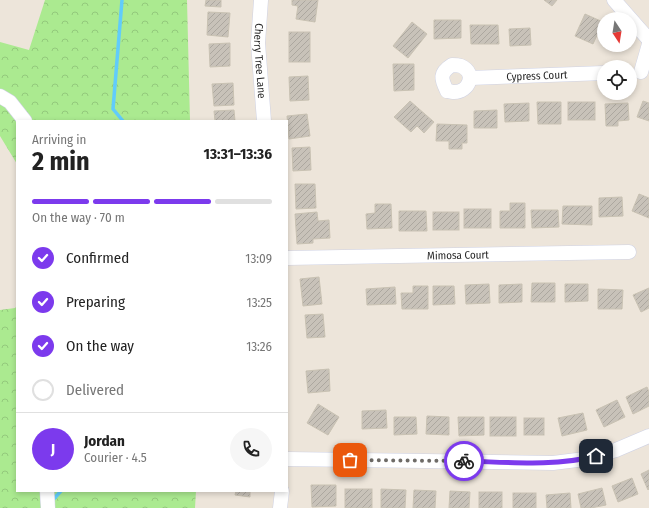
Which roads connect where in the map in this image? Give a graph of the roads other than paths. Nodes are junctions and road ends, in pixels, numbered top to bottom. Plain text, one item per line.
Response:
1 (261, 0) edge
2 (614, 0) edge
3 (649, 40) edge
4 (649, 44) edge
5 (640, 72) edge
6 (597, 73) edge
7 (470, 78) dead end
8 (0, 96) edge
9 (24, 120) edge
10 (264, 120) edge
11 (629, 252) dead end
12 (288, 258) edge
13 (649, 436) edge
14 (288, 459) edge
15 (47, 492) edge
16 (282, 492) edge
17 (48, 508) edge
18 (280, 508) edge

1 - 10 street, Cherry Tree Lane
2 - 3 street
4 - 5 street
6 - 7 street, Cypress Court
8 - 9 street
11 - 12 street, Mimosa Court
13 - 14 street
15 - 17 street
16 - 18 street

